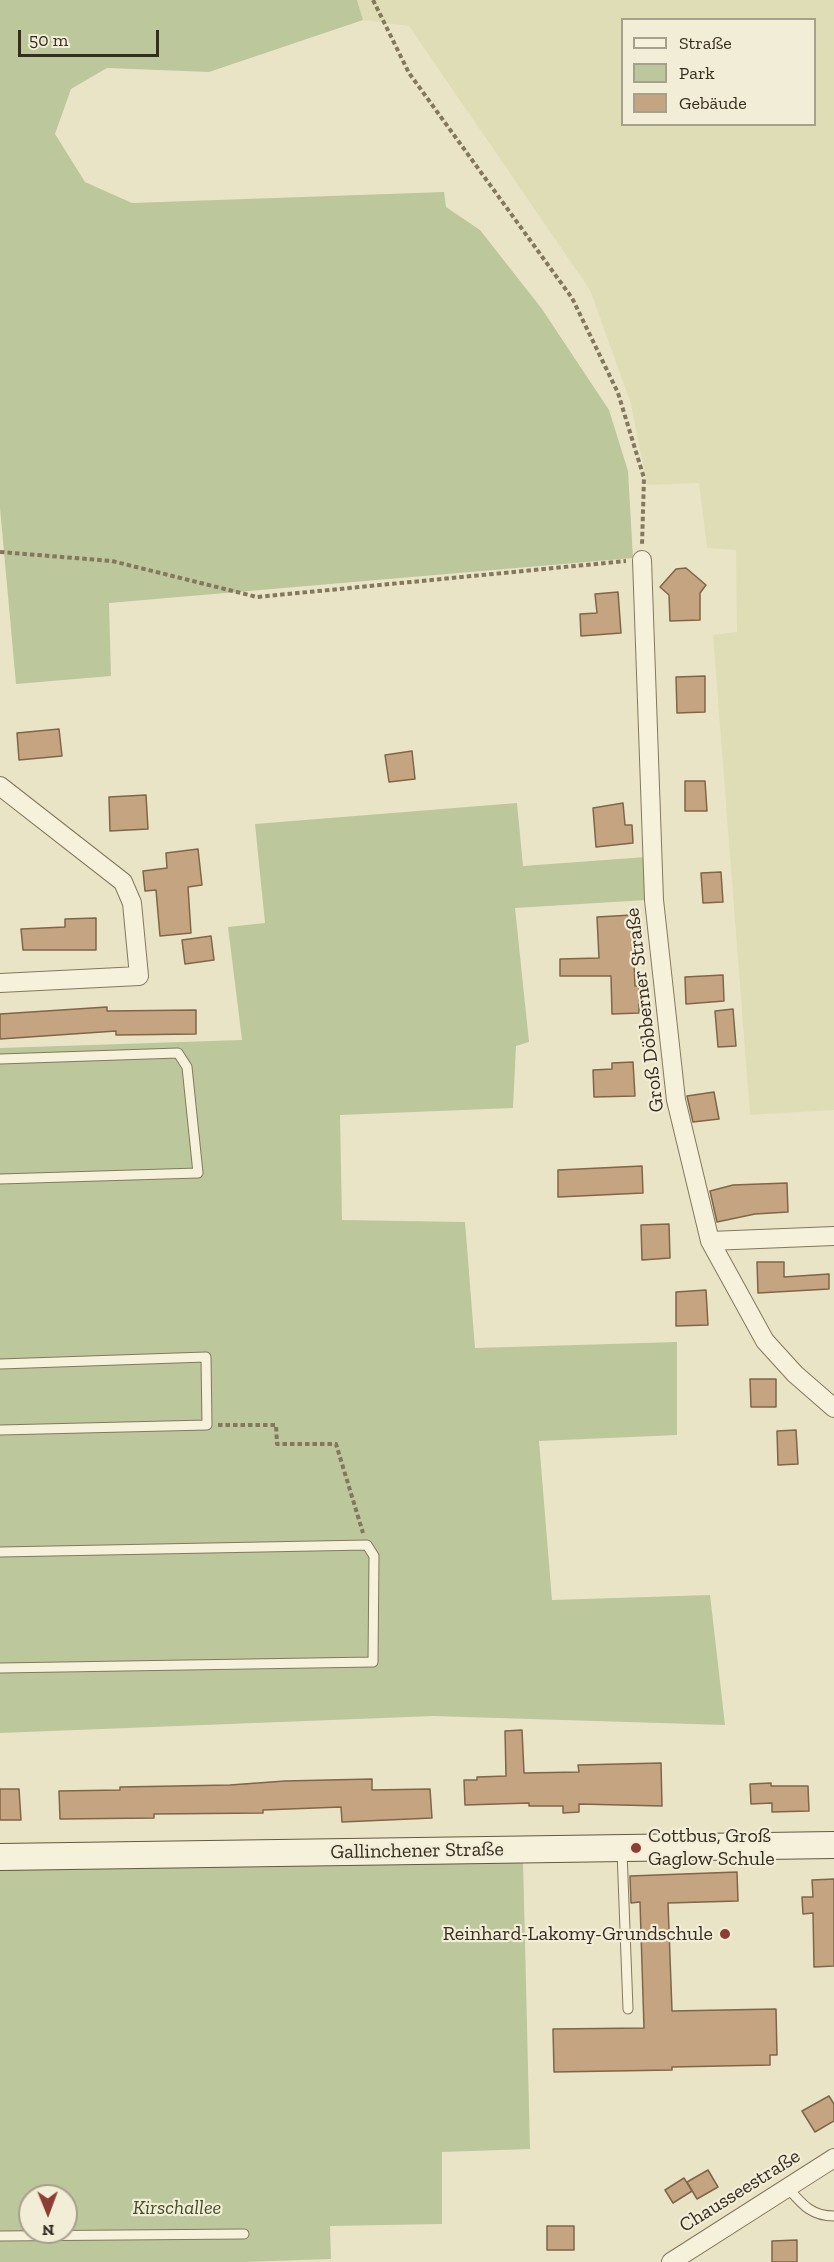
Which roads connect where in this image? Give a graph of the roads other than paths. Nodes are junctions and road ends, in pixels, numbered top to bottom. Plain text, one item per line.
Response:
1 (642, 560) road end
2 (0, 786) edge
3 (0, 983) edge
4 (0, 1059) edge
5 (0, 1179) edge
6 (834, 1236) edge
7 (710, 1242) junction
8 (0, 1364) edge
9 (834, 1408) edge
10 (0, 1430) edge
11 (0, 1552) edge
12 (0, 1668) edge
13 (834, 1845) edge
14 (622, 1848) junction
15 (0, 1857) edge
16 (628, 2009) dead end
17 (834, 2158) edge
18 (788, 2188) junction
19 (834, 2216) edge
20 (244, 2234) dead end
21 (0, 2236) edge
22 (671, 2262) edge

1 - 7 street, Groß Döbberner Straße
2 - 3 street
4 - 5 lane
6 - 7 street
7 - 9 street, Groß Döbberner Straße
8 - 10 lane
11 - 12 lane
13 - 14 street, Gallinchener Straße
14 - 15 street, Gallinchener Straße
14 - 16 lane
17 - 18 street, Chausseestraße
18 - 19 lane
18 - 22 street, Chausseestraße
20 - 21 lane

